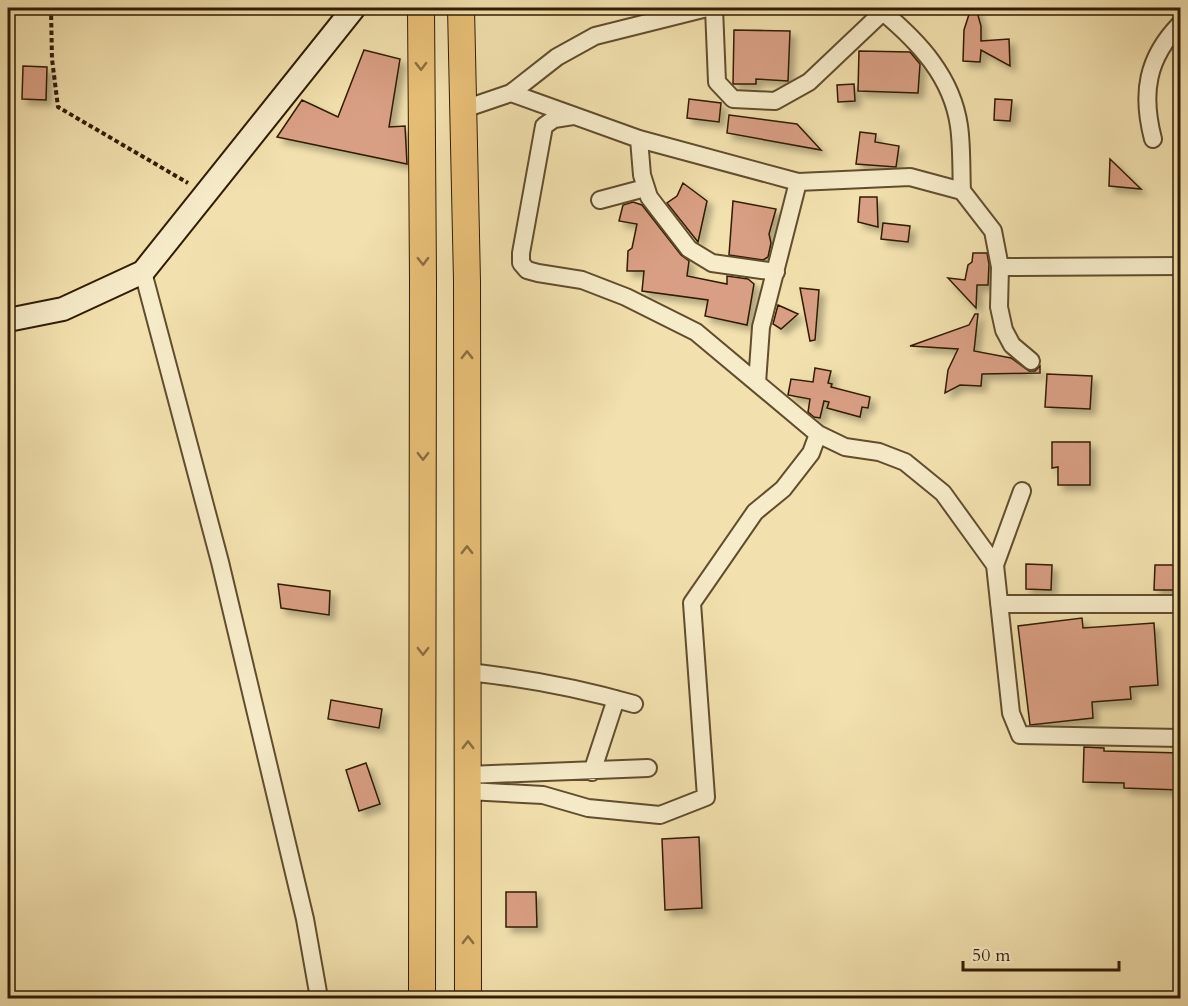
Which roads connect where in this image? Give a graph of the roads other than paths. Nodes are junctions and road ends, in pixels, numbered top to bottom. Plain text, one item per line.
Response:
1 (354, 8) edge
2 (421, 8) edge
3 (461, 8) edge
4 (706, 8) edge
5 (714, 8) edge
6 (885, 10) edge
7 (1180, 24) edge
8 (511, 93) junction
9 (464, 109) junction
10 (573, 116) junction
11 (639, 139) junction
12 (1153, 139) dead end
13 (798, 182) junction
14 (645, 188) junction
15 (962, 191) junction
16 (600, 200) dead end
17 (1180, 266) edge
18 (1000, 267) junction
19 (143, 272) junction
20 (776, 272) junction
21 (8, 320) edge
22 (1031, 361) dead end
23 (757, 383) junction
24 (818, 434) junction
25 (1022, 491) dead end
26 (995, 565) junction
27 (999, 603) junction
28 (1180, 604) edge
29 (468, 672) junction
30 (616, 699) junction
31 (634, 704) dead end
32 (1180, 738) edge
33 (648, 768) dead end
34 (592, 772) junction
35 (468, 783) junction
36 (319, 999) edge
37 (422, 999) edge
38 (468, 999) edge

1 - 19 street
2 -> 37 main road
3 - 9 main road
4 - 8 street
5 - 6 street
6 - 15 street
7 - 12 street
8 - 9 street
8 - 10 street
29 -> 9 main road
10 - 11 street
10 - 23 street
11 - 13 street
11 - 14 street
13 - 15 street
13 - 20 street
14 - 16 street
14 - 20 street
15 - 18 street
17 - 18 street
18 - 22 street
19 - 21 street
19 - 36 street
20 - 23 street
23 - 24 street
24 - 26 street
24 - 35 street
25 - 26 street
26 - 27 street
27 - 28 street
27 - 32 street
29 - 30 street
35 -> 29 main road
30 - 31 street
30 - 34 street
33 - 34 street
34 - 35 street
38 -> 35 main road

